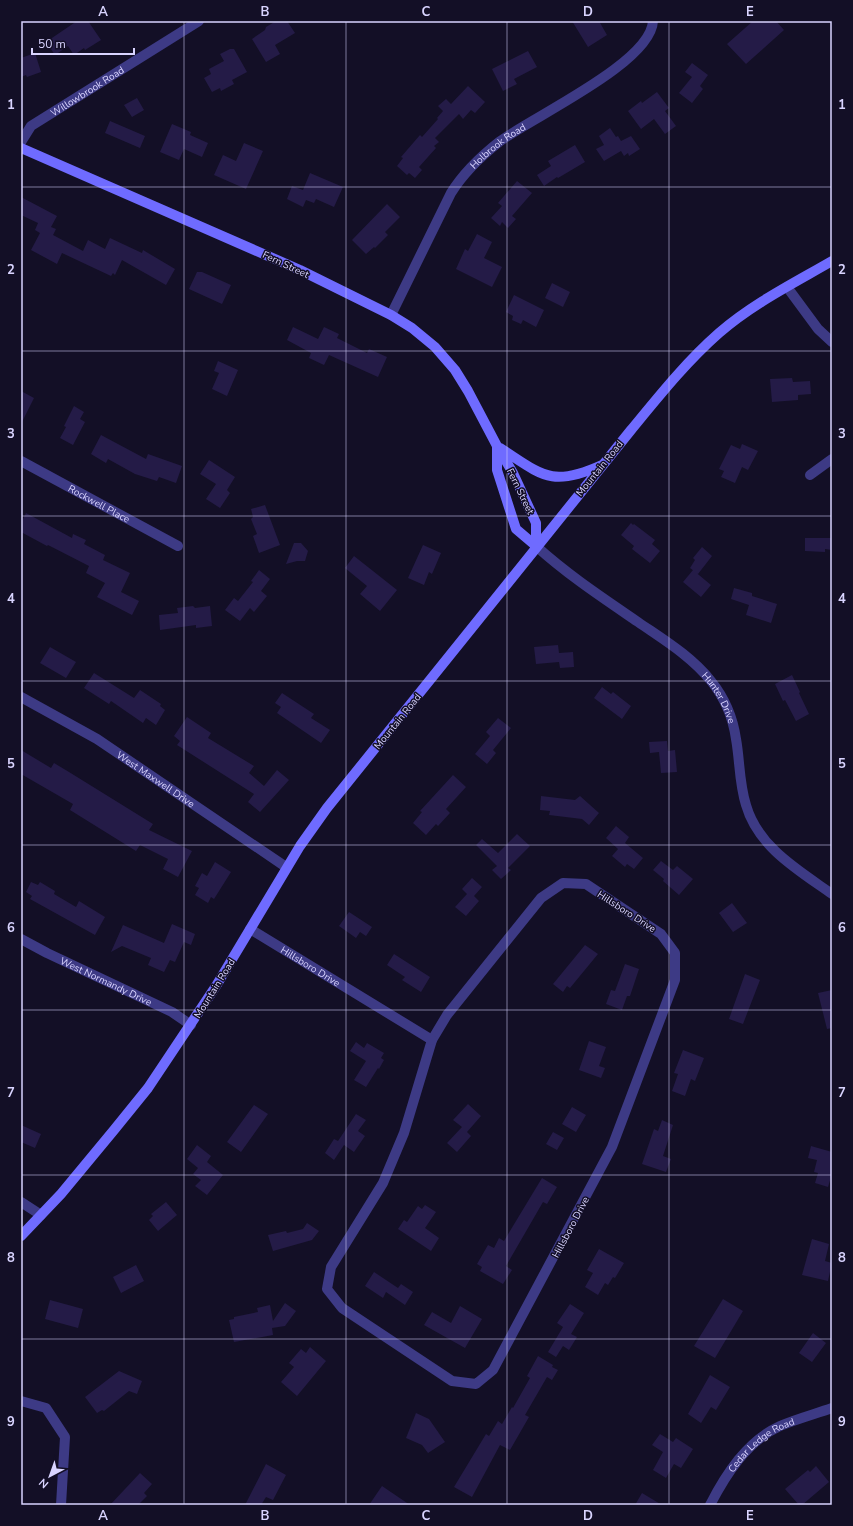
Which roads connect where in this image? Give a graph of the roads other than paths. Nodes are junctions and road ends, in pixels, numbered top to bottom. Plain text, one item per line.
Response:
1 (199, 21) edge
2 (653, 21) edge
3 (21, 142) edge
4 (21, 148) edge
5 (832, 261) edge
6 (787, 287) junction
7 (391, 315) junction
8 (832, 342) edge
9 (497, 446) junction
10 (832, 459) edge
11 (21, 461) edge
12 (603, 464) junction
13 (810, 475) dead end
14 (178, 546) dead end
15 (536, 546) junction
16 (21, 698) edge
17 (286, 867) junction
18 (832, 894) edge
19 (250, 929) junction
20 (21, 938) edge
21 (191, 1025) junction
22 (432, 1040) junction
23 (21, 1202) edge
24 (41, 1215) junction
25 (21, 1236) edge
26 (21, 1401) edge
27 (832, 1408) edge
28 (61, 1505) edge
29 (710, 1505) edge

1 - 3 street, Willowbrook Road
2 - 7 street, Holbrook Road
4 - 7 main road, Fern Street
5 - 6 main road, Mountain Road
6 - 8 street
6 - 12 main road, Mountain Road
7 - 9 main road, Fern Street
9 - 12 main road
9 - 15 main road, Fern Street
9 - 15 main road, Fern Street
10 - 13 street
11 - 14 street, Rockwell Place
12 - 15 main road, Mountain Road
15 - 17 main road, Mountain Road
15 - 18 street, Hunter Drive
16 - 17 street, West Maxwell Drive
17 - 19 main road, Mountain Road
19 - 21 main road, Mountain Road
19 - 22 street, Hillsboro Drive
20 - 21 street, West Normandy Drive
21 - 24 main road, Mountain Road
22 - 22 street, Hillsboro Drive
23 - 24 street
24 - 25 main road, Mountain Road
26 - 28 street
27 - 29 street, Cedar Ledge Road

